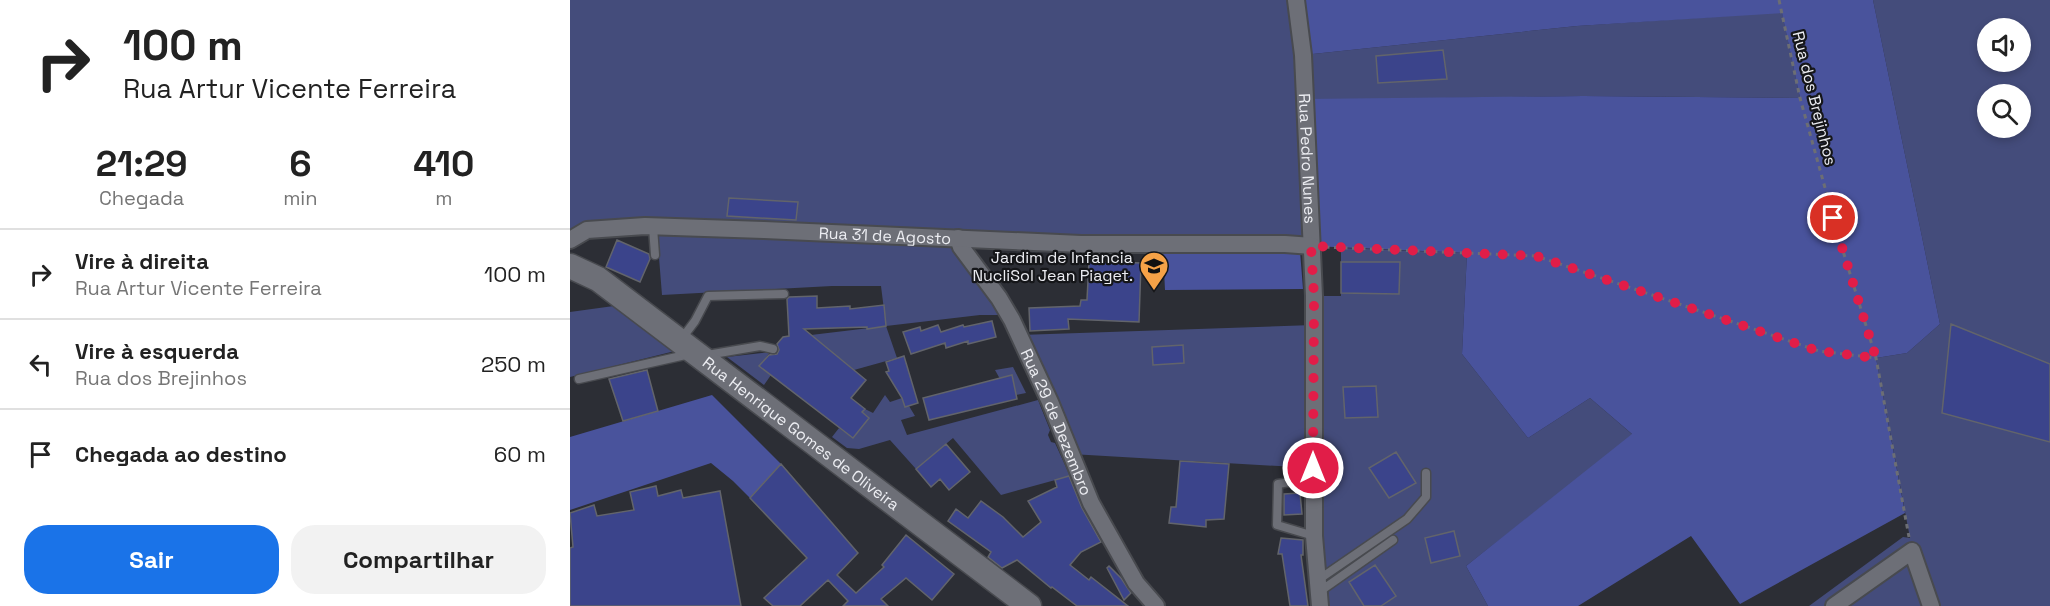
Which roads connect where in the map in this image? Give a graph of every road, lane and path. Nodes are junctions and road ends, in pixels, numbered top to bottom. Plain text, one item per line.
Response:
1 (1296, 0) edge
2 (1779, 0) edge
3 (652, 227) junction
4 (958, 238) junction
5 (570, 240) edge
6 (1311, 246) junction
7 (656, 255) dead end
8 (570, 266) edge
9 (784, 294) dead end
10 (773, 349) dead end
11 (692, 350) junction
12 (1876, 358) junction
13 (579, 379) dead end
14 (1426, 473) dead end
15 (1313, 478) junction
16 (1314, 536) junction
17 (1393, 540) dead end
18 (1912, 551) junction
19 (1319, 593) edge
20 (1029, 606) edge
21 (1156, 606) edge
22 (1834, 606) edge
23 (1931, 606) edge

1 - 6 street, Rua Pedro Nunes
2 - 12 path, Rua dos Brejinhos
3 - 4 street, Rua 31 de Agosto
3 - 5 street, Rua 31 de Agosto
3 - 7 lane
4 - 6 street, Rua 31 de Agosto
4 - 21 street, Rua 29 de Dezembro
6 - 12 path
6 - 15 street, Rua Pedro Nunes
8 - 11 street, Rua Henrique Gomes de Oliveira
9 - 11 lane
10 - 11 lane
11 - 13 lane
11 - 20 street, Rua Henrique Gomes de Oliveira
12 - 18 path, Rua dos Brejinhos
14 - 19 lane
15 - 16 street, Rua Pedro Nunes
15 - 16 lane
16 - 19 street, Rua Pedro Nunes
17 - 19 lane
18 - 22 street
18 - 23 street

